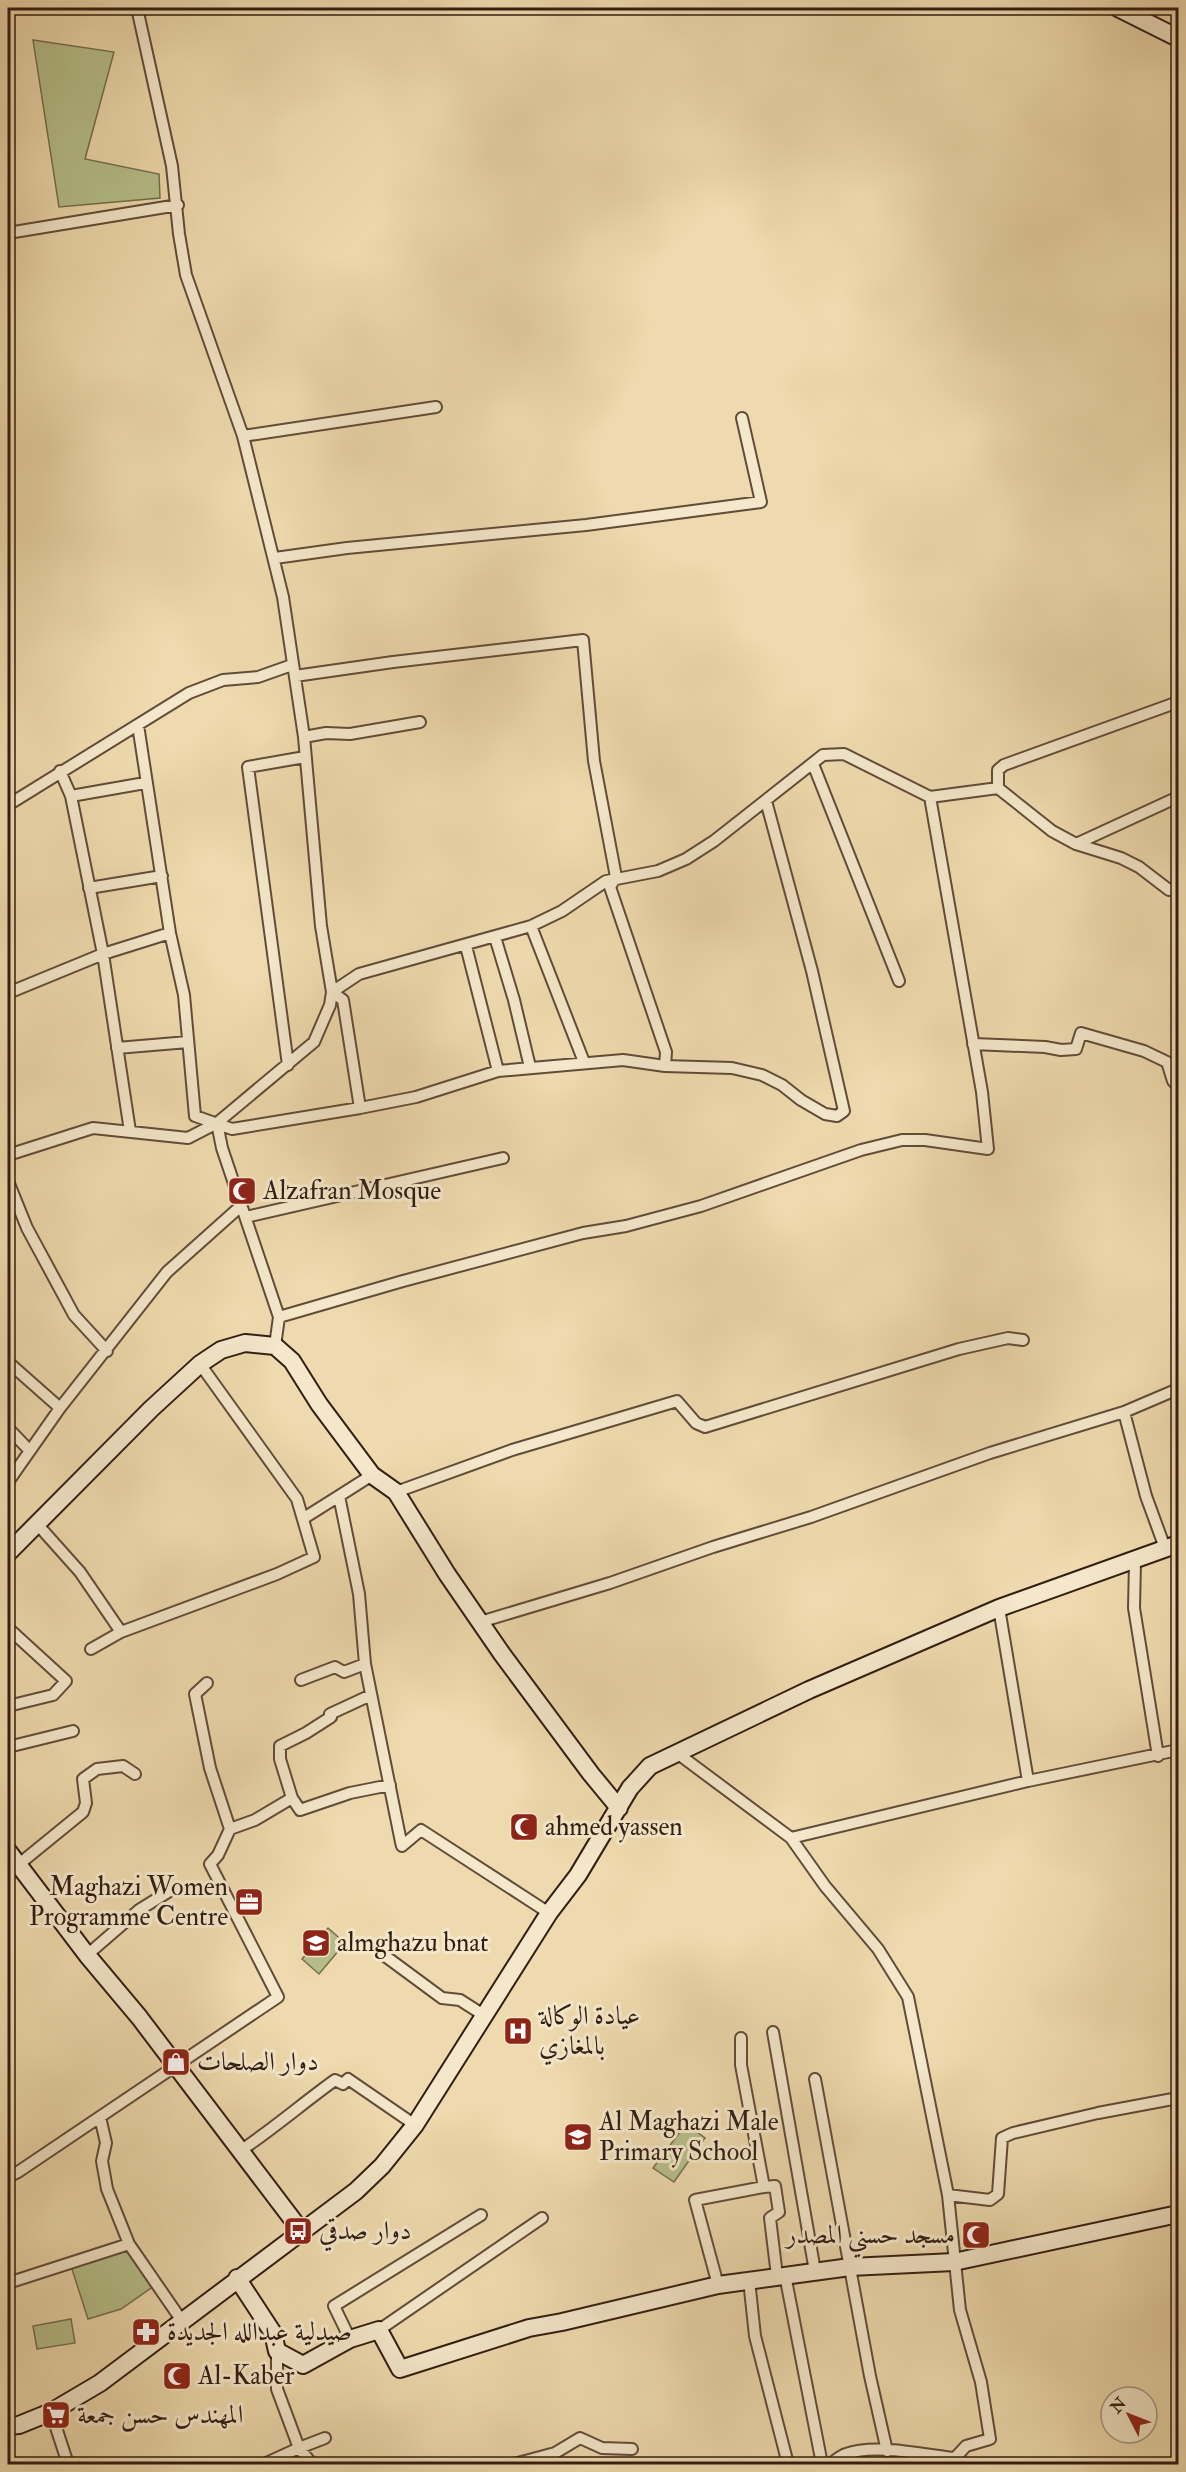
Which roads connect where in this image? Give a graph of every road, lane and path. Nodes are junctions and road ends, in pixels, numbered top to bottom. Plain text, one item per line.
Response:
1 (137, 8) edge
2 (1118, 8) edge
3 (1179, 38) edge
4 (178, 205) junction
5 (8, 233) edge
6 (436, 407) dead end
7 (742, 418) dead end
8 (243, 436) junction
9 (274, 558) junction
10 (293, 670) junction
11 (1179, 702) edge
12 (420, 722) dead end
13 (138, 725) junction
14 (304, 737) junction
15 (305, 757) junction
16 (813, 764) junction
17 (60, 771) junction
18 (145, 783) junction
19 (998, 788) junction
20 (71, 796) junction
21 (930, 797) junction
22 (1179, 797) edge
23 (766, 801) junction
24 (8, 805) edge
25 (1076, 844) junction
26 (162, 876) junction
27 (616, 877) junction
28 (1179, 886) edge
29 (89, 888) junction
30 (531, 926) junction
31 (170, 933) junction
32 (495, 937) junction
33 (466, 945) junction
34 (103, 954) junction
35 (899, 981) dead end
36 (332, 992) junction
37 (8, 993) edge
38 (188, 1042) junction
39 (974, 1044) junction
40 (117, 1048) junction
41 (584, 1062) junction
42 (288, 1065) junction
43 (665, 1066) junction
44 (530, 1067) junction
45 (498, 1071) junction
46 (1179, 1086) edge
47 (360, 1108) junction
48 (217, 1123) junction
49 (130, 1131) junction
50 (8, 1155) edge
51 (502, 1158) dead end
52 (8, 1181) edge
53 (242, 1205) junction
54 (246, 1217) junction
55 (279, 1317) junction
56 (1023, 1340) dead end
57 (275, 1346) junction
58 (107, 1351) junction
59 (8, 1362) edge
60 (200, 1364) junction
61 (1179, 1389) edge
62 (60, 1408) junction
63 (1124, 1412) junction
64 (8, 1428) edge
65 (29, 1450) junction
66 (372, 1475) junction
67 (8, 1482) edge
68 (396, 1492) junction
69 (339, 1496) junction
70 (304, 1518) junction
71 (38, 1525) junction
72 (1172, 1546) edge
73 (8, 1553) edge
74 (1135, 1562) junction
75 (999, 1608) junction
76 (480, 1622) junction
77 (8, 1628) edge
78 (121, 1632) junction
79 (91, 1649) dead end
80 (365, 1664) junction
81 (302, 1680) dead end
82 (207, 1683) dead end
83 (371, 1695) junction
84 (8, 1706) edge
85 (73, 1731) dead end
86 (8, 1747) edge
87 (1179, 1750) edge
88 (677, 1753) junction
89 (1158, 1756) junction
90 (135, 1774) dead end
91 (1028, 1782) junction
92 (390, 1785) junction
93 (292, 1798) junction
94 (619, 1808) junction
95 (230, 1829) junction
96 (791, 1838) junction
97 (8, 1851) edge
98 (18, 1865) junction
99 (168, 1892) dead end
100 (549, 1912) junction
101 (381, 1953) dead end
102 (87, 1955) junction
103 (485, 2016) junction
104 (773, 2032) dead end
105 (741, 2038) dead end
106 (176, 2067) junction
107 (816, 2079) dead end
108 (1179, 2098) edge
109 (100, 2117) junction
110 (415, 2125) junction
111 (240, 2151) junction
112 (8, 2177) edge
113 (764, 2187) junction
114 (948, 2194) junction
115 (1179, 2214) edge
116 (481, 2215) dead end
117 (542, 2218) dead end
118 (302, 2232) junction
119 (129, 2244) junction
120 (954, 2262) junction
121 (850, 2267) junction
122 (815, 2271) junction
123 (781, 2276) junction
124 (237, 2278) junction
125 (749, 2280) junction
126 (8, 2283) edge
127 (718, 2285) junction
128 (182, 2321) junction
129 (379, 2330) junction
130 (350, 2339) junction
131 (277, 2350) junction
132 (51, 2412) junction
133 (8, 2426) edge
134 (325, 2438) dead end
135 (299, 2448) junction
136 (632, 2449) dead end
137 (887, 2451) junction
138 (65, 2464) edge
139 (264, 2464) edge
140 (312, 2464) edge
141 (514, 2464) edge
142 (788, 2464) edge
143 (822, 2464) edge
144 (830, 2464) edge

1 - 4 street
2 - 3 street
4 - 5 street
4 - 8 street
6 - 8 street
7 - 9 street
8 - 9 street
9 - 10 street
10 - 13 street
10 - 14 street
10 - 27 street
11 - 19 street
12 - 14 street
13 - 17 street
13 - 18 street
14 - 15 street
15 - 36 street
15 - 42 street
16 - 21 street
16 - 23 street
16 - 35 street
17 - 20 street
17 - 24 street
18 - 20 street
18 - 26 street
19 - 21 street
19 - 25 street
20 - 29 street
21 - 39 street
22 - 25 street
23 - 27 street
23 - 43 street
25 - 28 street
26 - 29 street
26 - 31 street
27 - 30 street
27 - 43 street
29 - 34 street
30 - 32 street
30 - 41 street
31 - 34 street
31 - 38 street
32 - 33 street
32 - 44 street
33 - 36 street
33 - 45 street
34 - 37 street
34 - 40 street
36 - 42 street
36 - 47 street
38 - 40 street
38 - 48 street
39 - 46 street
39 - 55 street
40 - 49 street
41 - 43 street
41 - 44 street
42 - 48 street
44 - 45 street
45 - 47 street
47 - 48 street
48 - 49 street
48 - 53 street
49 - 50 street
51 - 54 street
52 - 58 street
53 - 54 street
53 - 58 street
54 - 55 street
55 - 57 street
56 - 68 street
57 - 60 street
57 - 66 street
58 - 62 street
59 - 62 street
60 - 70 street
60 - 71 street
61 - 63 street
62 - 65 street
63 - 72 street
63 - 76 street
64 - 65 street
65 - 67 street
66 - 68 street
66 - 69 street
68 - 76 street
69 - 70 street
69 - 80 street
70 - 78 street
71 - 73 street
71 - 78 street
72 - 74 street
74 - 75 street
74 - 89 street
75 - 88 street
75 - 91 street
76 - 94 street
77 - 84 street
78 - 79 street
80 - 81 street
80 - 83 street
82 - 95 street
83 - 92 street
83 - 93 street
85 - 86 street
87 - 89 street
88 - 94 street
88 - 96 street
89 - 91 street
90 - 98 street
91 - 96 street
92 - 93 street
92 - 100 street
93 - 95 street
94 - 100 street
95 - 106 street
96 - 114 street
97 - 98 street
98 - 102 street
99 - 102 street
100 - 103 street
101 - 103 street
102 - 106 street
103 - 110 street
104 - 122 street
105 - 113 street
106 - 109 street
106 - 111 street
107 - 121 street
108 - 114 street
109 - 112 street
109 - 119 street
110 - 111 street
110 - 118 street
111 - 118 street
113 - 123 street
113 - 127 street
114 - 120 street
115 - 120 street
116 - 130 street
117 - 129 street
118 - 124 street
119 - 126 street
119 - 128 street
120 - 121 street
120 - 137 street
121 - 122 street
121 - 137 street
122 - 123 street
123 - 125 street
123 - 143 street
124 - 128 street
124 - 131 street
125 - 127 street
125 - 142 street
127 - 129 street
128 - 132 street
129 - 130 street
130 - 131 street
131 - 135 street
132 - 133 street
132 - 138 street
134 - 135 street
135 - 139 street
135 - 140 street
136 - 141 street
137 - 144 street

